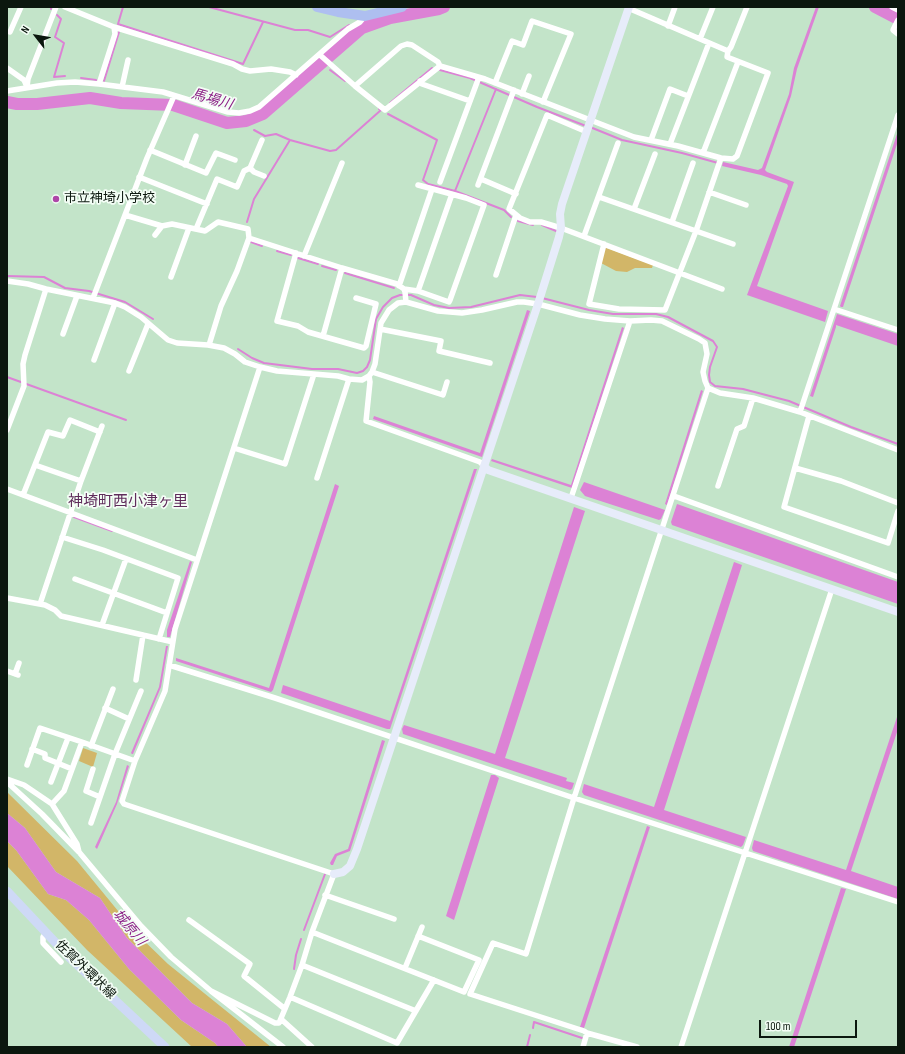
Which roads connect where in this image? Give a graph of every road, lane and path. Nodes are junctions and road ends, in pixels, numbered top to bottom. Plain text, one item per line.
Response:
1 (21, 7) edge
2 (56, 7) edge
3 (65, 7) edge
4 (317, 7) edge
5 (402, 7) edge
6 (629, 7) edge
7 (675, 7) edge
8 (713, 7) edge
9 (747, 7) edge
10 (892, 7) edge
11 (898, 10) edge
12 (365, 16) junction
13 (898, 20) edge
14 (668, 26) junction
15 (114, 27) junction
16 (896, 29) edge
17 (10, 32) dead end
18 (898, 34) edge
19 (700, 40) junction
20 (709, 43) junction
21 (728, 51) junction
22 (320, 55) junction
23 (128, 60) dead end
24 (738, 62) junction
25 (440, 66) junction
26 (7, 68) edge
27 (296, 75) junction
28 (529, 76) dead end
29 (478, 80) junction
30 (420, 81) junction
31 (495, 83) junction
32 (100, 84) junction
33 (355, 86) junction
34 (27, 87) junction
35 (122, 87) junction
36 (7, 91) edge
37 (513, 94) junction
38 (522, 94) junction
39 (174, 96) junction
40 (688, 96) junction
41 (470, 101) junction
42 (543, 102) junction
43 (898, 116) edge
44 (589, 126) junction
45 (196, 136) dead end
46 (262, 140) dead end
47 (651, 140) junction
48 (618, 143) dead end
49 (670, 144) junction
50 (150, 150) junction
51 (703, 152) junction
52 (654, 154) dead end
53 (721, 158) junction
54 (235, 160) dead end
55 (342, 163) dead end
56 (693, 163) dead end
57 (185, 165) junction
58 (250, 168) junction
59 (264, 176) dead end
60 (139, 177) junction
61 (440, 182) dead end
62 (418, 185) dead end
63 (432, 189) junction
64 (709, 192) junction
65 (452, 194) junction
66 (516, 194) junction
67 (598, 197) junction
68 (207, 204) junction
69 (746, 204) dead end
70 (634, 209) junction
71 (124, 215) junction
72 (516, 215) junction
73 (672, 222) junction
74 (162, 226) junction
75 (189, 228) junction
76 (561, 228) junction
77 (196, 229) junction
78 (696, 231) junction
79 (155, 235) dead end
80 (584, 236) junction
81 (249, 238) junction
82 (604, 244) junction
83 (733, 244) dead end
84 (296, 253) junction
85 (304, 256) junction
86 (342, 268) junction
87 (680, 273) junction
88 (496, 275) dead end
89 (170, 276) dead end
90 (7, 281) edge
91 (46, 289) junction
92 (722, 289) dead end
93 (418, 291) junction
94 (404, 293) junction
95 (77, 296) junction
96 (94, 298) junction
97 (356, 298) dead end
98 (540, 299) junction
99 (115, 303) junction
100 (448, 307) junction
101 (834, 309) junction
102 (630, 321) junction
103 (148, 324) junction
104 (377, 324) junction
105 (898, 330) edge
106 (63, 334) dead end
107 (323, 336) junction
108 (209, 345) junction
109 (94, 360) dead end
110 (490, 363) dead end
111 (260, 367) junction
112 (129, 372) dead end
113 (314, 374) junction
114 (370, 374) junction
115 (349, 379) junction
116 (448, 382) dead end
117 (708, 388) junction
118 (753, 398) junction
119 (801, 408) junction
120 (10, 416) edge
121 (809, 416) junction
122 (7, 430) edge
123 (237, 449) dead end
124 (898, 450) edge
125 (35, 464) junction
126 (484, 466) junction
127 (795, 468) junction
128 (317, 478) dead end
129 (81, 481) junction
130 (718, 486) dead end
131 (7, 489) edge
132 (23, 495) junction
133 (674, 496) junction
134 (571, 498) junction
135 (898, 502) edge
136 (898, 511) edge
137 (70, 513) junction
138 (663, 530) junction
139 (62, 537) junction
140 (126, 559) junction
141 (198, 560) junction
142 (898, 577) edge
143 (75, 579) dead end
144 (832, 589) junction
145 (113, 594) junction
146 (7, 598) edge
147 (40, 604) junction
148 (898, 612) edge
149 (167, 613) junction
150 (102, 626) junction
151 (143, 635) junction
152 (159, 639) junction
153 (173, 642) junction
154 (19, 663) dead end
155 (169, 664) junction
156 (7, 671) edge
157 (136, 680) dead end
158 (113, 689) dead end
159 (142, 691) dead end
160 (105, 708) junction
161 (129, 719) junction
162 (68, 738) junction
163 (394, 738) junction
164 (82, 742) junction
165 (91, 746) junction
166 (32, 749) junction
167 (115, 754) junction
168 (135, 760) junction
169 (58, 763) junction
170 (27, 765) dead end
171 (72, 769) junction
172 (93, 769) dead end
173 (7, 781) edge
174 (51, 782) dead end
175 (100, 796) junction
176 (574, 798) junction
177 (52, 804) junction
178 (91, 822) dead end
179 (79, 852) junction
180 (746, 852) junction
181 (334, 874) junction
182 (7, 891) edge
183 (325, 895) junction
184 (898, 902) edge
185 (394, 919) dead end
186 (188, 920) dead end
187 (422, 927) dead end
188 (312, 932) junction
189 (46, 933) junction
190 (418, 936) junction
191 (61, 962) dead end
192 (302, 965) junction
193 (405, 968) junction
194 (434, 980) junction
195 (211, 991) junction
196 (290, 997) junction
197 (285, 1009) junction
198 (416, 1011) junction
199 (281, 1019) junction
200 (587, 1033) junction
201 (396, 1045) edge
202 (165, 1047) edge
203 (283, 1047) edge
204 (312, 1047) edge
205 (583, 1047) edge
206 (637, 1047) edge
207 (681, 1047) edge

1 - 17 street
2 - 34 street
3 - 15 street
4 - 12 highway
5 - 12 highway
6 - 14 street
6 - 44 street
7 - 14 street
8 - 19 street
9 - 21 street
10 - 11 street
12 - 22 street
13 - 16 street
14 - 19 street
15 - 27 street
15 - 32 street
16 - 18 street
19 - 20 street
20 - 21 street
20 - 40 street
21 - 24 street
22 - 27 street
22 - 33 street
23 - 35 street
24 - 51 street
24 - 53 street
25 - 29 street
25 - 30 street
25 - 33 street
26 - 34 street
27 - 39 street
28 - 38 street
29 - 31 street
29 - 41 street
30 - 33 street
30 - 41 street
31 - 37 street
31 - 42 street
32 - 34 street
32 - 35 street
34 - 36 street
35 - 39 street
37 - 38 street
37 - 66 street
38 - 42 street
39 - 50 street
40 - 47 street
40 - 49 street
41 - 61 street
42 - 44 street
43 - 101 street
44 - 47 street
44 - 66 street
44 - 76 street
45 - 57 street
46 - 58 street
47 - 49 street
48 - 67 street
49 - 51 street
50 - 57 street
50 - 60 street
51 - 53 street
52 - 70 street
53 - 64 street
54 - 57 street
55 - 85 street
56 - 73 street
58 - 59 street
58 - 68 street
60 - 68 street
60 - 71 street
62 - 63 street
63 - 65 street
63 - 94 street
64 - 69 street
64 - 78 street
65 - 93 street
65 - 100 street
66 - 72 street
67 - 70 street
67 - 80 street
68 - 77 street
70 - 73 street
71 - 74 street
71 - 96 street
72 - 76 street
72 - 88 street
73 - 78 street
74 - 75 street
74 - 79 street
75 - 77 street
75 - 89 street
76 - 80 street
76 - 98 street
77 - 81 street
78 - 83 street
78 - 87 street
80 - 82 street
81 - 84 street
81 - 108 street
82 - 87 street
82 - 87 street
84 - 85 street
84 - 107 street
85 - 86 street
86 - 94 street
86 - 107 street
87 - 92 street
90 - 91 street
91 - 95 street
91 - 120 street
93 - 94 street
93 - 100 street
94 - 100 street
94 - 104 street
95 - 96 street
95 - 106 street
96 - 99 street
97 - 104 street
98 - 100 street
98 - 102 street
98 - 126 street
99 - 103 street
99 - 109 street
101 - 105 street
101 - 119 street
102 - 117 street
102 - 134 street
103 - 108 street
103 - 112 street
104 - 107 street
104 - 110 street
104 - 114 street
108 - 111 street
111 - 113 street
111 - 141 street
113 - 115 street
113 - 123 street
114 - 115 street
114 - 116 street
114 - 126 street
115 - 128 street
117 - 118 street
117 - 133 street
118 - 119 street
118 - 130 street
119 - 121 street
120 - 122 street
121 - 124 street
121 - 127 street
125 - 129 street
125 - 129 street
125 - 132 street
126 - 134 street
126 - 163 street
127 - 135 street
127 - 136 street
129 - 137 street
131 - 132 street
132 - 137 street
133 - 138 street
133 - 142 street
134 - 138 street
137 - 139 street
137 - 141 street
138 - 144 street
138 - 176 street
139 - 140 street
139 - 147 street
140 - 145 street
140 - 149 street
141 - 153 street
143 - 145 street
144 - 148 street
144 - 180 street
145 - 149 street
145 - 150 street
146 - 147 street
147 - 150 street
149 - 152 street
150 - 151 street
151 - 152 street
151 - 157 street
152 - 153 street
153 - 155 street
154 - 156 street
155 - 163 street
155 - 168 street
158 - 160 street
159 - 161 street
160 - 161 street
160 - 165 street
161 - 167 street
162 - 164 street
162 - 166 street
162 - 169 street
163 - 176 street
163 - 181 street
164 - 165 street
164 - 171 street
165 - 167 street
166 - 169 street
166 - 170 street
167 - 168 street
167 - 175 street
168 - 181 street
169 - 171 street
169 - 174 street
171 - 177 street
172 - 175 street
173 - 177 street
173 - 179 street
175 - 178 street
176 - 180 street
176 - 200 street
177 - 179 street
179 - 195 street
180 - 184 street
180 - 207 street
181 - 183 street
182 - 189 main road, 佐賀外環状線
183 - 185 street
183 - 188 street
186 - 197 street
187 - 190 street
188 - 192 street
188 - 193 street
189 - 191 street
189 - 202 main road, 佐賀外環状線
190 - 193 street
190 - 194 street
192 - 196 street
192 - 198 street
193 - 194 street
194 - 198 street
195 - 199 street
195 - 203 street
196 - 197 street
196 - 201 street
197 - 199 street
198 - 201 street
199 - 204 street
200 - 205 street
200 - 206 street

